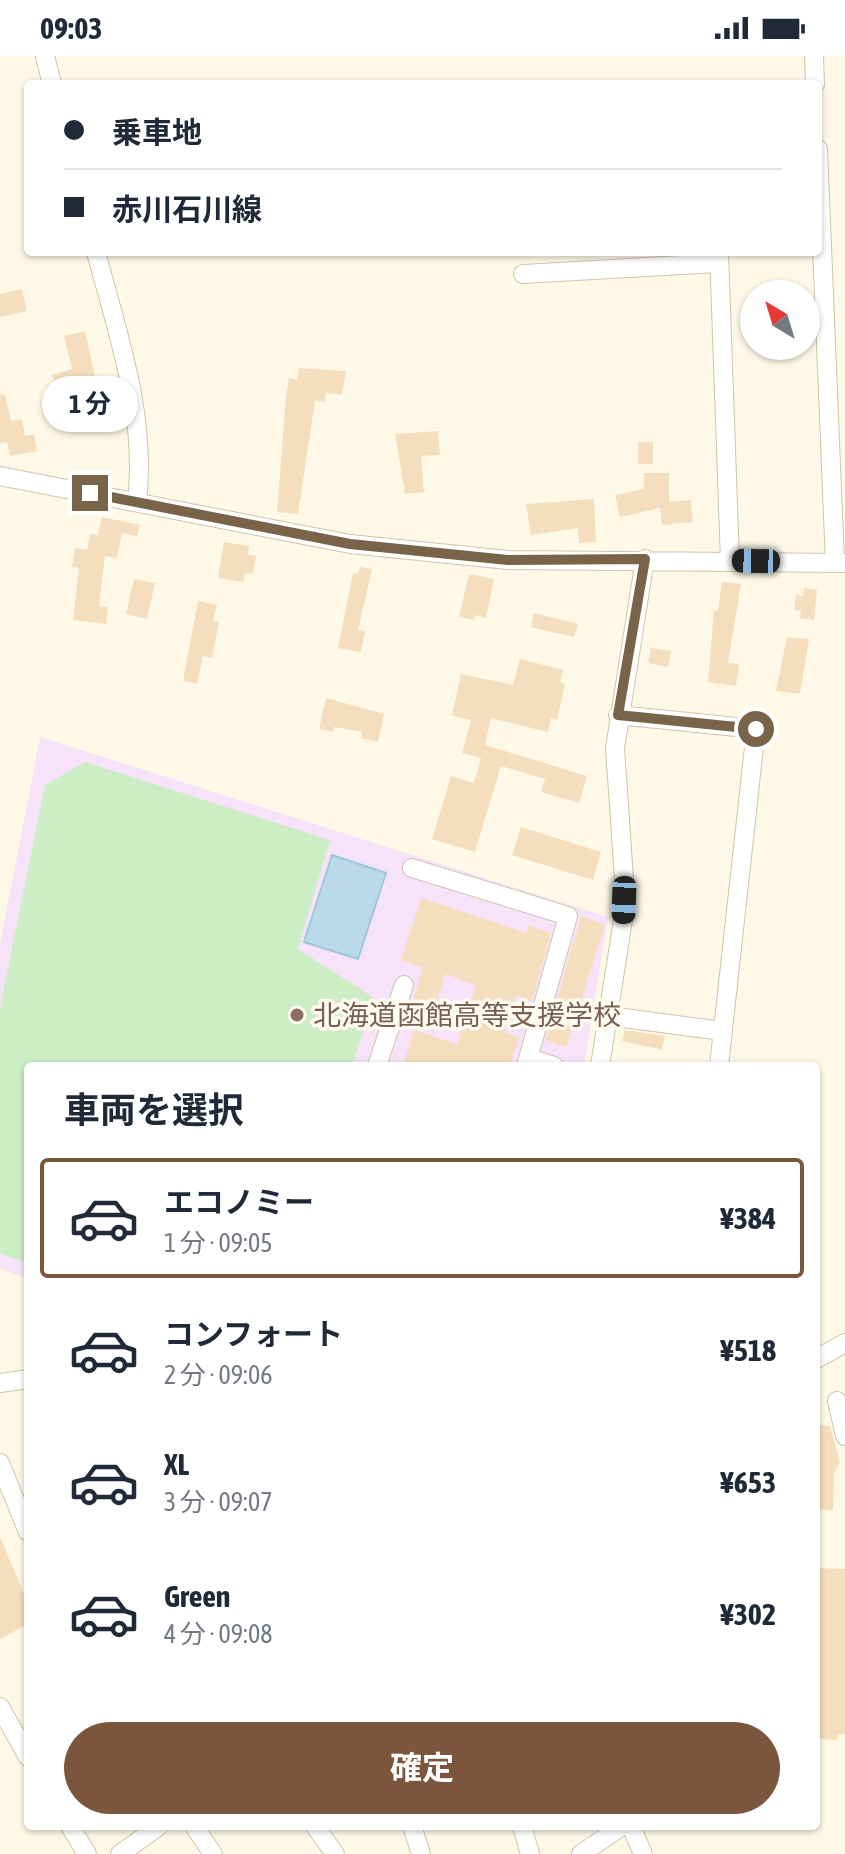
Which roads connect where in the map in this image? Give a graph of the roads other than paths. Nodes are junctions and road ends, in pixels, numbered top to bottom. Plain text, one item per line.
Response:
1 (45, 56) edge
2 (814, 56) edge
3 (51, 80) edge
4 (815, 80) edge
5 (822, 237) edge
6 (97, 256) edge
7 (718, 258) edge
8 (523, 274) dead end
9 (0, 476) edge
10 (137, 502) junction
11 (645, 559) junction
12 (730, 561) junction
13 (840, 563) edge
14 (618, 715) junction
15 (412, 868) dead end
16 (404, 985) dead end
17 (609, 1016) junction
18 (722, 1031) junction
19 (378, 1062) edge
20 (528, 1062) edge
21 (601, 1062) edge
22 (719, 1062) edge
23 (845, 1343) edge
24 (820, 1357) edge
25 (24, 1380) edge
26 (0, 1383) edge
27 (837, 1401) dead end
28 (845, 1436) edge
29 (0, 1463) edge
30 (13, 1495) edge
31 (24, 1522) edge
32 (0, 1707) edge
33 (24, 1750) edge
34 (72, 1830) edge
35 (153, 1830) edge
36 (197, 1830) edge
37 (318, 1830) edge
38 (413, 1830) edge
39 (523, 1830) edge
40 (616, 1830) edge
41 (633, 1830) edge
42 (87, 1854) edge
43 (120, 1854) edge
44 (213, 1854) edge
45 (335, 1854) edge
46 (421, 1854) edge
47 (530, 1854) edge
48 (581, 1854) edge
49 (643, 1854) edge

1 - 3 street
2 - 4 street
5 - 13 street
6 - 10 street
7 - 8 street
7 - 12 street
9 - 10 street
10 - 11 street
11 - 12 street
11 - 14 street
12 - 13 street
14 - 17 street
14 - 18 street
15 - 20 street
16 - 19 street
17 - 18 street
17 - 21 street
18 - 22 street
23 - 24 street
25 - 26 street
27 - 28 street
29 - 30 street
30 - 31 street
32 - 33 street
34 - 42 street
35 - 43 street
36 - 44 street
37 - 45 street
38 - 46 street
39 - 47 street
40 - 48 street
41 - 49 street

